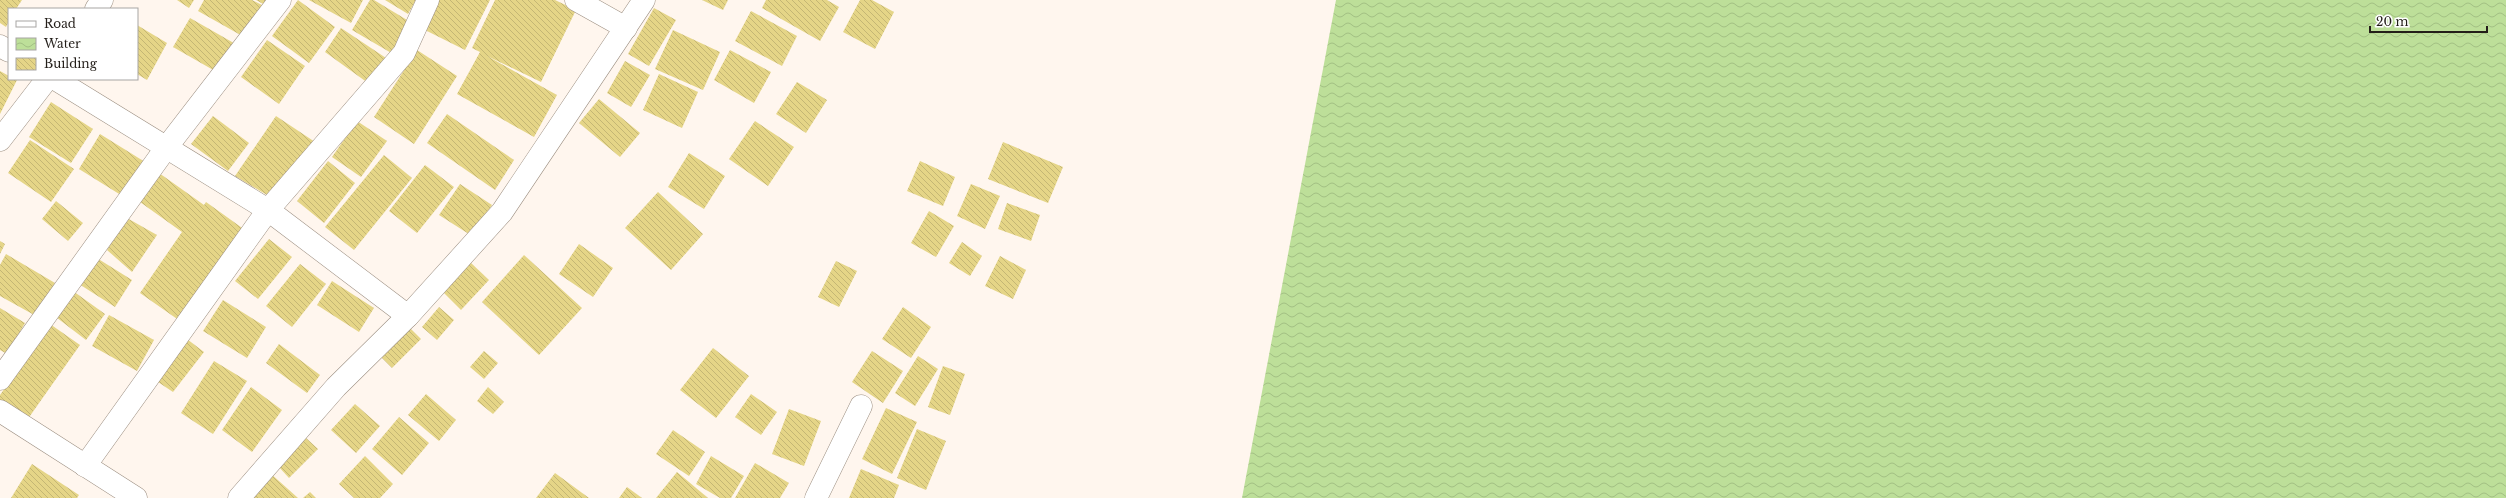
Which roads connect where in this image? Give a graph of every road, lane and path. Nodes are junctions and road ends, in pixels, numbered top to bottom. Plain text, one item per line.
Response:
1 (280, 0) edge
2 (428, 0) edge
3 (576, 0) edge
4 (644, 0) edge
5 (626, 28) junction
6 (46, 80) edge
7 (57, 80) edge
8 (0, 140) edge
9 (166, 148) junction
10 (268, 210) junction
11 (408, 316) junction
12 (0, 379) edge
13 (861, 406) dead end
14 (0, 411) edge
15 (84, 466) junction
16 (136, 498) edge
17 (239, 498) edge
18 (816, 498) edge

1 - 9 street
2 - 10 street
3 - 5 street
4 - 5 street
5 - 11 street
6 - 8 street
7 - 9 street
9 - 10 street
9 - 12 street
10 - 11 street
10 - 15 street
11 - 17 street
13 - 18 street
14 - 15 street
15 - 16 street

